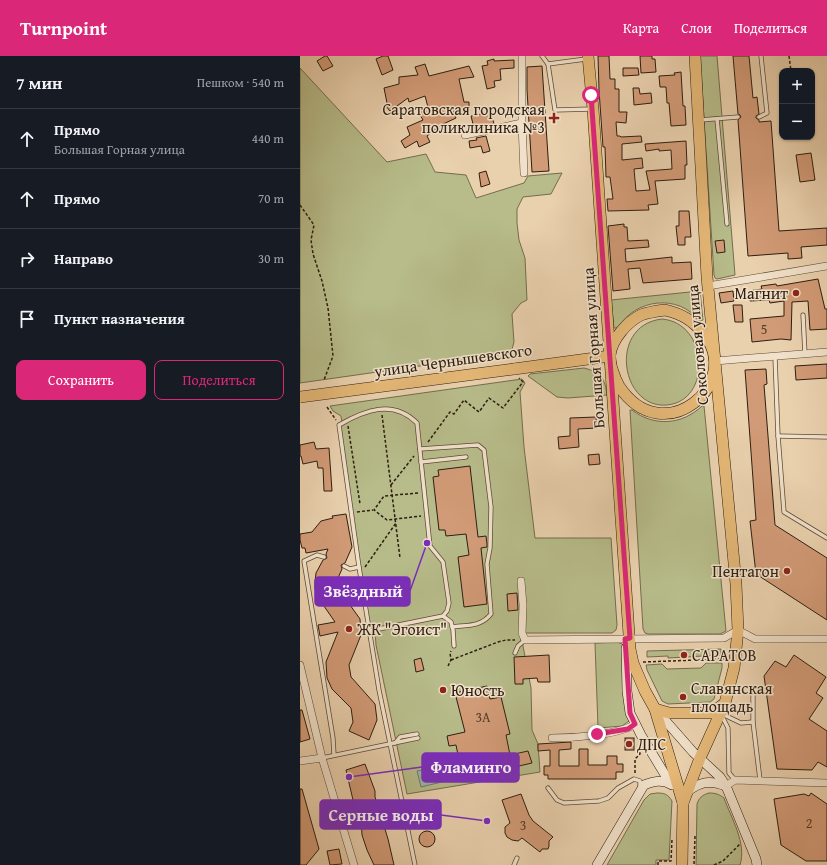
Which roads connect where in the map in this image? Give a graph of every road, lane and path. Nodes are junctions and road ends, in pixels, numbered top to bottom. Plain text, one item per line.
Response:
1 (522, 56) edge
2 (542, 56) edge
3 (695, 56) edge
4 (761, 56) edge
5 (789, 56) edge
6 (588, 58) edge
7 (548, 64) junction
8 (791, 68) edge
9 (592, 109) junction
10 (759, 117) dead end
11 (738, 118) dead end
12 (718, 119) junction
13 (699, 120) junction
14 (522, 123) junction
15 (465, 135) dead end
16 (524, 173) dead end
17 (300, 205) edge
18 (728, 224) dead end
19 (827, 266) edge
20 (708, 286) junction
21 (803, 315) dead end
22 (827, 352) edge
23 (805, 354) junction
24 (606, 356) junction
25 (774, 357) junction
26 (715, 361) junction
27 (516, 373) junction
28 (324, 380) dead end
29 (300, 397) edge
30 (327, 407) dead end
31 (382, 409) junction
32 (339, 425) junction
33 (348, 426) dead end
34 (778, 436) junction
35 (827, 437) edge
36 (420, 449) junction
37 (466, 457) dead end
38 (421, 462) junction
39 (391, 486) junction
40 (424, 492) junction
41 (392, 495) junction
42 (360, 504) dead end
43 (374, 510) junction
44 (351, 512) junction
45 (426, 515) junction
46 (395, 519) junction
47 (396, 522) junction
48 (827, 538) edge
49 (324, 557) dead end
50 (400, 558) dead end
51 (344, 566) dead end
52 (359, 567) junction
53 (360, 573) junction
54 (521, 581) dead end
55 (443, 616) junction
56 (452, 627) junction
57 (738, 630) junction
58 (369, 632) junction
59 (628, 639) junction
60 (827, 639) edge
61 (506, 640) dead end
62 (526, 640) junction
63 (454, 646) joint
64 (515, 653) dead end
65 (726, 659) dead end
66 (451, 660) junction
67 (643, 662) dead end
68 (300, 665) edge
69 (448, 666) dead end
70 (753, 695) dead end
71 (723, 708) junction
72 (655, 709) junction
73 (753, 722) junction
74 (635, 724) junction
75 (417, 736) dead end
76 (552, 738) dead end
77 (390, 744) junction
78 (639, 748) dead end
79 (334, 755) junction
80 (322, 758) junction
81 (700, 758) junction
82 (300, 761) edge
83 (634, 779) junction
84 (735, 780) junction
85 (760, 780) junction
86 (827, 783) edge
87 (726, 786) junction
88 (548, 788) dead end
89 (679, 788) junction
90 (638, 794) junction
91 (677, 834) junction
92 (695, 836) dead end
93 (743, 842) dead end
94 (517, 858) dead end
95 (694, 864) dead end
96 (354, 865) edge
97 (415, 865) edge
98 (514, 865) edge
99 (597, 865) edge
100 (658, 865) edge
101 (682, 865) edge
102 (714, 865) edge
103 (757, 865) edge

1 - 14 street
2 - 7 lane
3 - 13 main road, Соколовая улица
4 - 10 lane
5 - 8 path
6 - 7 lane
6 - 9 main road, Большая Горная улица
7 - 9 lane
9 - 24 main road, Большая Горная улица
11 - 12 lane
12 - 13 lane
12 - 18 lane
13 - 20 main road, Соколовая улица
14 - 15 street
14 - 16 street
17 - 28 path
19 - 20 street
20 - 26 main road, Соколовая улица
21 - 23 lane
22 - 23 street
23 - 25 street
24 - 26 main road
24 - 26 main road
24 - 27 main road, улица Чернышевского
24 - 59 main road, Большая Горная улица
25 - 26 street
25 - 34 lane
26 - 57 main road, Соколовая улица
27 - 29 main road, улица Чернышевского, bridge
27 - 36 path
30 - 32 path
31 - 32 lane
31 - 36 lane
31 - 39 path
32 - 44 lane
33 - 42 path
34 - 35 lane
34 - 48 lane
36 - 38 lane
36 - 39 path
36 - 56 lane
37 - 38 lane
38 - 40 lane
39 - 41 path
40 - 41 path
40 - 45 lane
41 - 43 path
41 - 46 path
43 - 44 path
43 - 46 path
44 - 52 lane
45 - 46 path
45 - 55 lane
46 - 47 path
47 - 50 path
47 - 53 path
49 - 79 lane
51 - 52 lane
52 - 53 lane
53 - 58 lane
54 - 62 street
55 - 56 lane
55 - 58 lane
56 - 63 lane
57 - 59 street
57 - 60 street
57 - 71 main road
58 - 77 lane
59 - 62 street
59 - 72 main road
59 - 74 street
61 - 66 path
62 - 64 lane
63 - 66 path
65 - 67 path
66 - 69 path
68 - 80 street
70 - 73 lane
71 - 72 main road
71 - 73 lane
71 - 81 main road
71 - 84 lane
72 - 81 street
72 - 89 main road
73 - 85 lane
74 - 76 street
74 - 89 street
75 - 77 lane
77 - 79 lane
77 - 97 lane
78 - 83 path
79 - 80 lane
80 - 82 street
80 - 96 street
81 - 87 street
81 - 89 main road
83 - 88 lane
83 - 90 lane
84 - 85 street
84 - 87 street
85 - 86 street
87 - 89 street
87 - 103 street
89 - 90 street
89 - 91 main road
90 - 99 street
91 - 100 path
91 - 101 main road
92 - 95 path
93 - 102 path
94 - 98 lane

